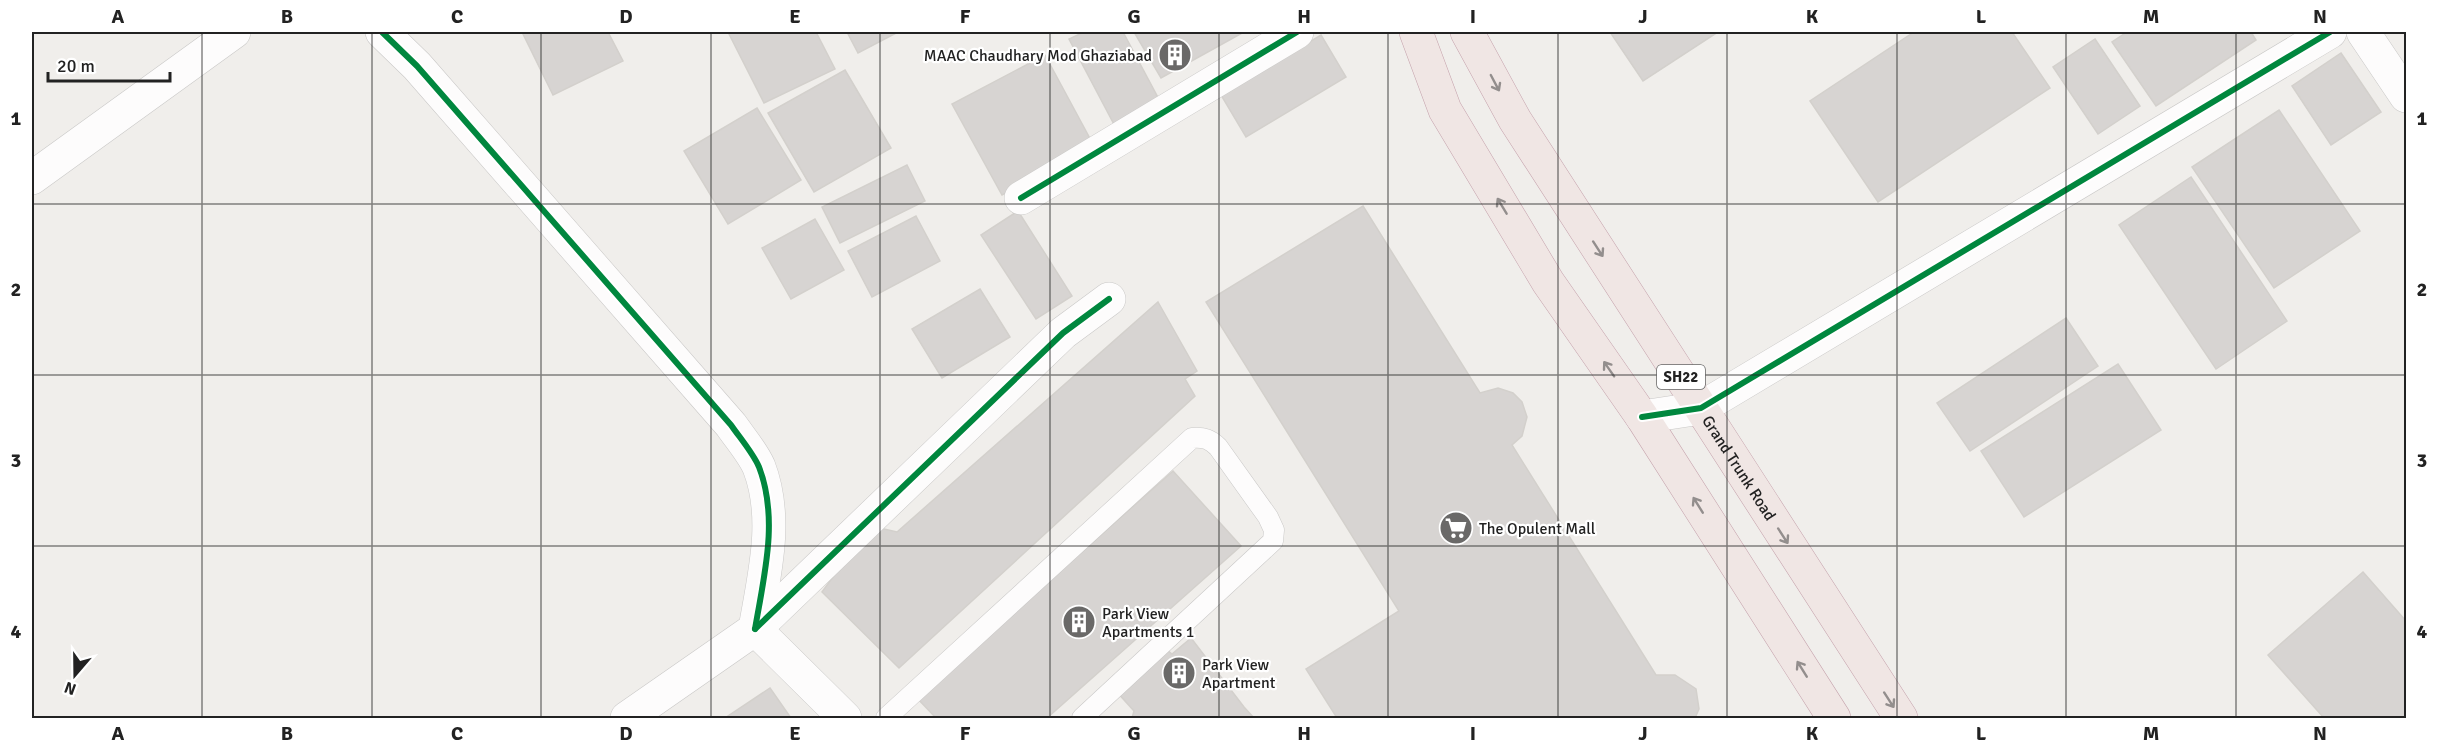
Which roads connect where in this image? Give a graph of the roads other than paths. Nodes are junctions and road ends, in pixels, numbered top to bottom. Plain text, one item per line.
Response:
1 (234, 32) edge
2 (382, 32) edge
3 (1297, 32) edge
4 (1416, 32) edge
5 (1467, 32) edge
6 (2330, 32) edge
7 (2363, 32) edge
8 (2406, 96) edge
9 (32, 178) edge
10 (1021, 198) dead end
11 (1109, 299) dead end
12 (1701, 408) junction
13 (1642, 417) junction
14 (755, 628) junction
15 (627, 718) edge
16 (845, 718) edge
17 (886, 718) edge
18 (1082, 718) edge
19 (1834, 718) edge
20 (1901, 718) edge

1 - 9 street
2 - 14 street
3 - 10 street
13 -> 4 highway
5 -> 12 highway, Grand Trunk Road / SH22
6 - 12 street
7 - 8 street
11 - 14 street
12 - 13 street
12 -> 20 highway, Grand Trunk Road / SH22
19 -> 13 highway
14 - 15 street
14 - 16 street
17 - 18 lane

